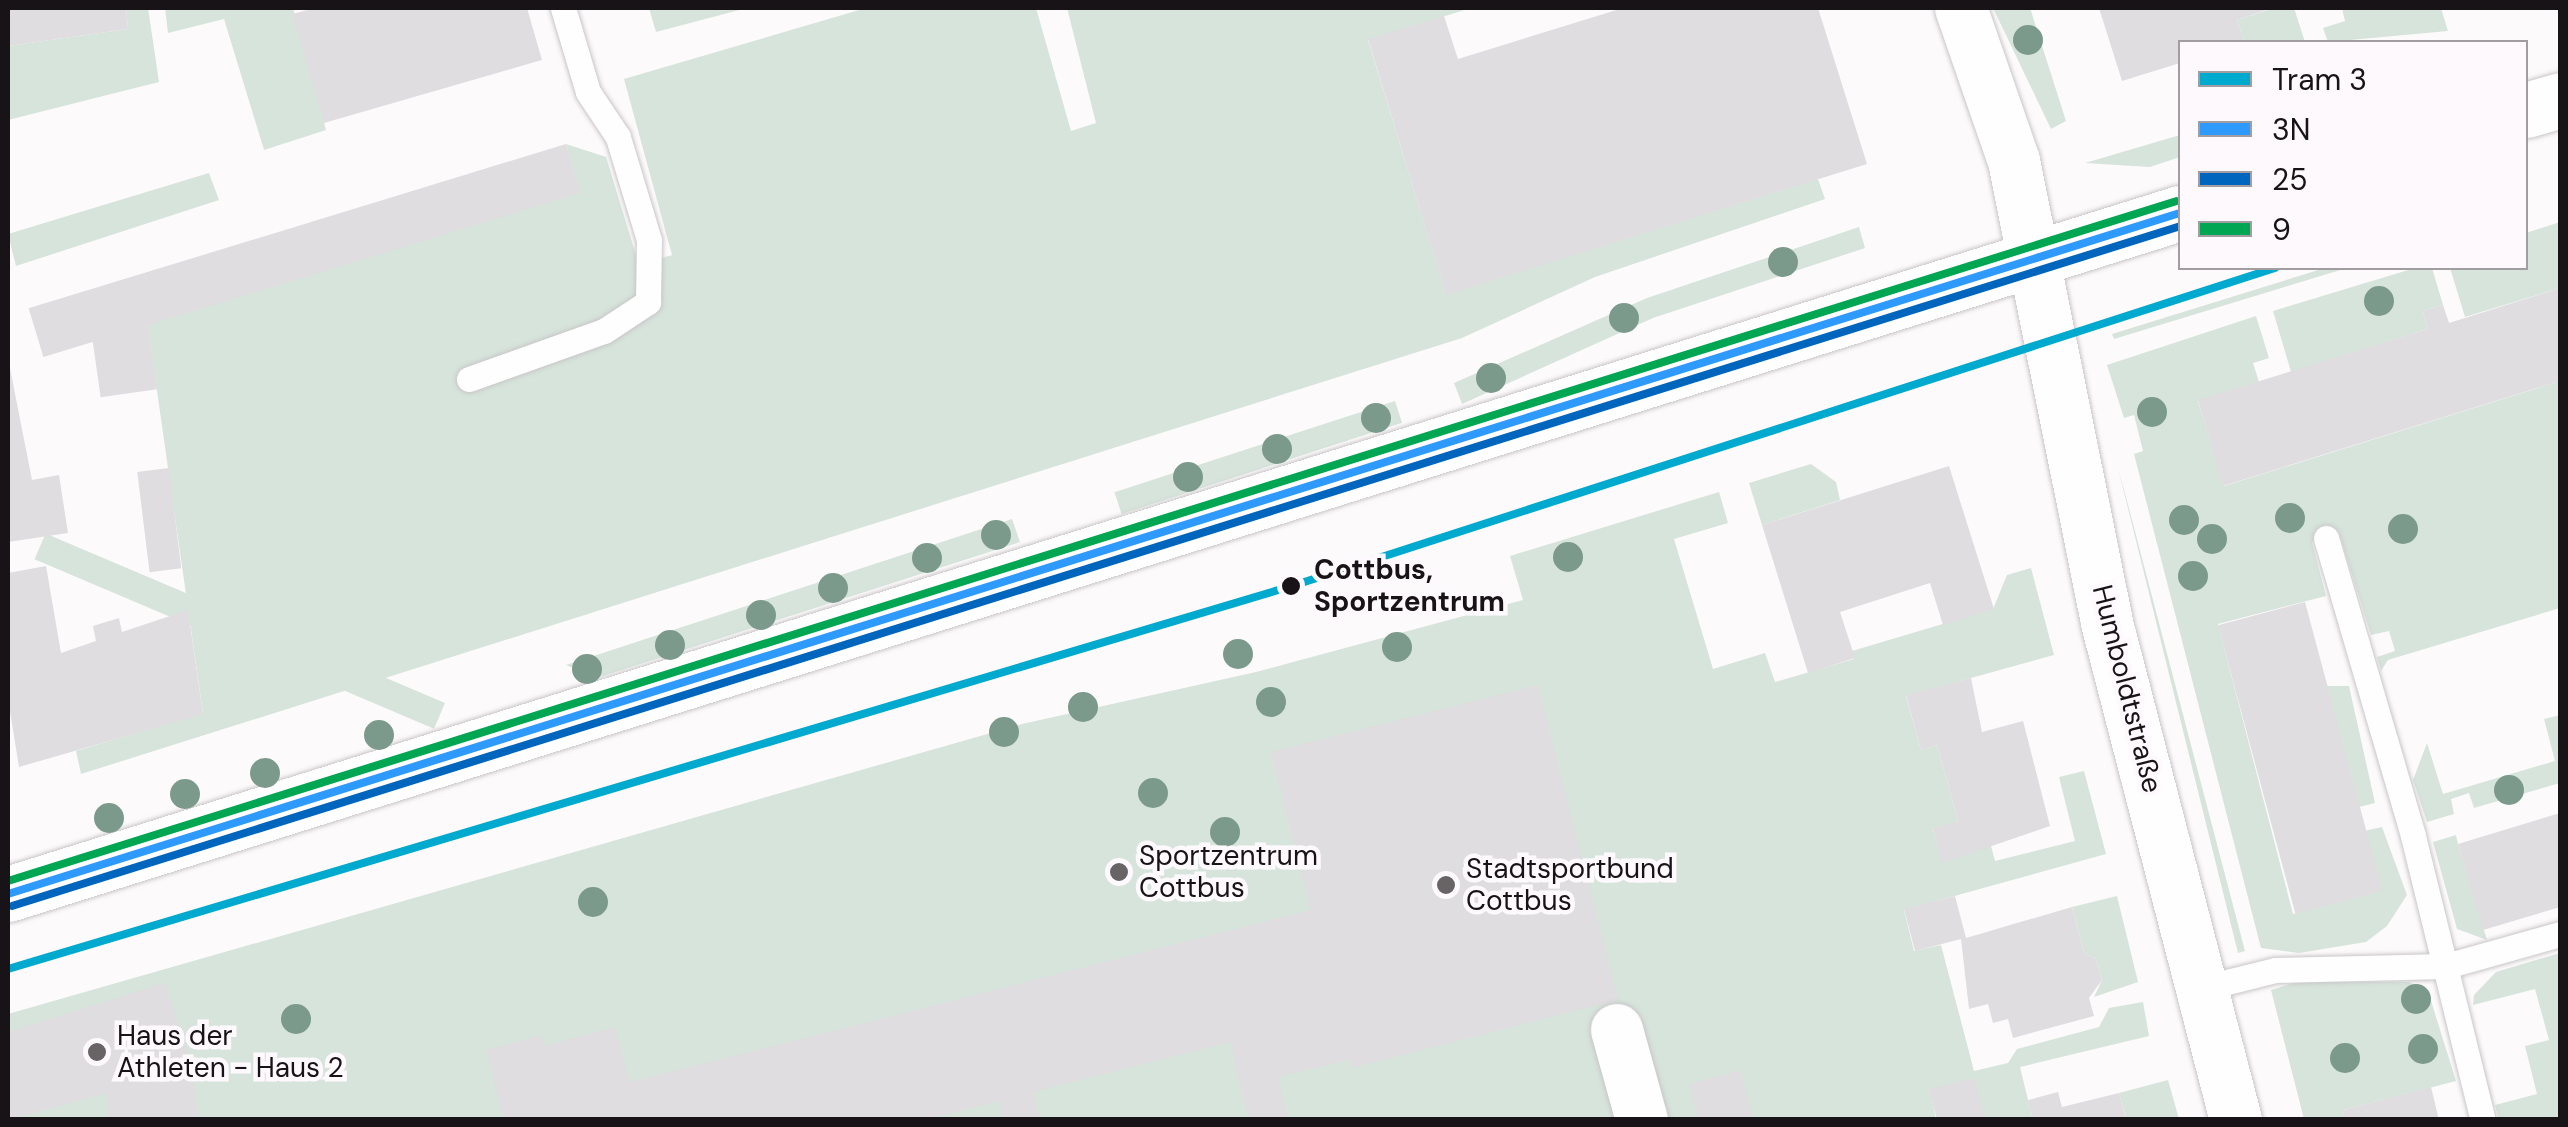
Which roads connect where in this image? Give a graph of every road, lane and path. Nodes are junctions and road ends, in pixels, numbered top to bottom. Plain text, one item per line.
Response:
1 (563, 8) edge
2 (1961, 8) edge
3 (2560, 100) edge
4 (2528, 109) edge
5 (2178, 214) edge
6 (2036, 256) junction
7 (468, 380) dead end
8 (2326, 538) dead end
9 (8, 894) edge
10 (2560, 934) edge
11 (2446, 966) junction
12 (2203, 988) junction
13 (1617, 1030) dead end
14 (1642, 1120) edge
15 (2236, 1120) edge
16 (2483, 1120) edge

1 - 7 lane
2 - 6 street, Humboldtstraße
3 - 4 main road
5 - 6 main road
6 - 9 main road
6 - 12 street, Humboldtstraße
8 - 11 lane
10 - 11 lane
11 - 12 lane
11 - 16 lane
12 - 15 street, Humboldtstraße
13 - 14 street

